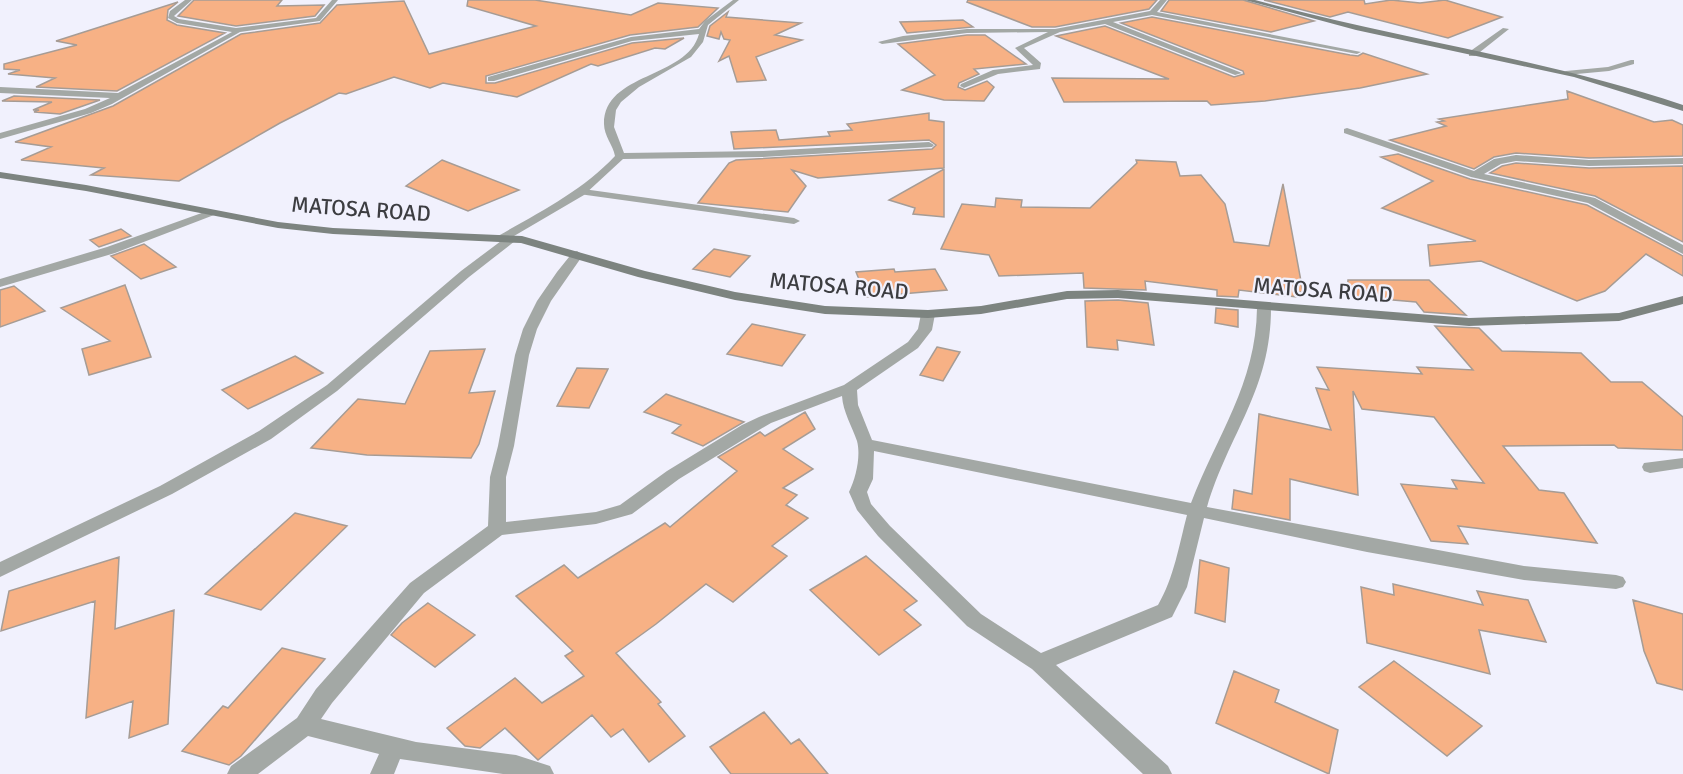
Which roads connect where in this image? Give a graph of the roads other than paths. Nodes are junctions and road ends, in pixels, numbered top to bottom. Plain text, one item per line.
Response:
1 (189, 0) edge
2 (335, 0) edge
3 (736, 0) edge
4 (1164, 0) edge
5 (1248, 0) edge
6 (1152, 13) junction
7 (1107, 21) junction
8 (1505, 29) dead end
9 (236, 30) junction
10 (1058, 30) junction
11 (703, 31) junction
12 (882, 42) dead end
13 (1357, 52) dead end
14 (1472, 54) junction
15 (1631, 62) dead end
16 (1238, 73) dead end
17 (1566, 73) junction
18 (491, 79) dead end
19 (964, 86) dead end
20 (0, 90) edge
21 (120, 96) junction
22 (1683, 108) edge
23 (1347, 131) dead end
24 (0, 136) edge
25 (929, 145) dead end
26 (620, 156) junction
27 (1683, 161) edge
28 (0, 175) edge
29 (1475, 175) junction
30 (583, 192) junction
31 (210, 213) junction
32 (794, 221) dead end
33 (506, 238) junction
34 (1683, 250) edge
35 (577, 255) junction
36 (0, 284) edge
37 (1683, 300) edge
38 (1264, 308) junction
39 (928, 314) junction
40 (849, 388) junction
41 (866, 444) junction
42 (1683, 463) edge
43 (1650, 467) dead end
44 (1198, 509) junction
45 (497, 529) junction
46 (0, 570) edge
47 (1616, 582) dead end
48 (1039, 663) junction
49 (305, 725) junction
50 (394, 746) junction
51 (239, 774) edge
52 (382, 774) edge
53 (542, 774) edge
54 (1160, 774) edge

1 - 9 street
2 - 9 street
3 - 11 street
4 - 6 street
5 - 14 street
6 - 7 street
6 - 13 street
7 - 10 street
7 - 16 street
8 - 14 street
9 - 21 street
10 - 12 street
10 - 19 street
11 - 18 street
11 - 26 street
14 - 17 street
15 - 17 street
17 - 22 street
20 - 21 street
21 - 24 street
23 - 29 street
25 - 26 street
26 - 30 street
27 - 29 street
28 - 31 street, MATOSA ROAD
29 - 34 street
30 - 32 street
30 - 33 street
31 - 33 street, MATOSA ROAD
31 - 36 street
33 - 35 street, MATOSA ROAD
33 - 46 street
35 - 39 street, MATOSA ROAD
35 - 45 street
37 - 38 street, MATOSA ROAD
38 - 39 street, MATOSA ROAD
38 - 44 street
39 - 40 street
40 - 41 street
40 - 45 street
41 - 44 street
41 - 48 street
42 - 43 street
44 - 47 street
44 - 48 street
45 - 49 street
48 - 54 street
49 - 50 street
49 - 51 street
50 - 52 street
50 - 53 street

